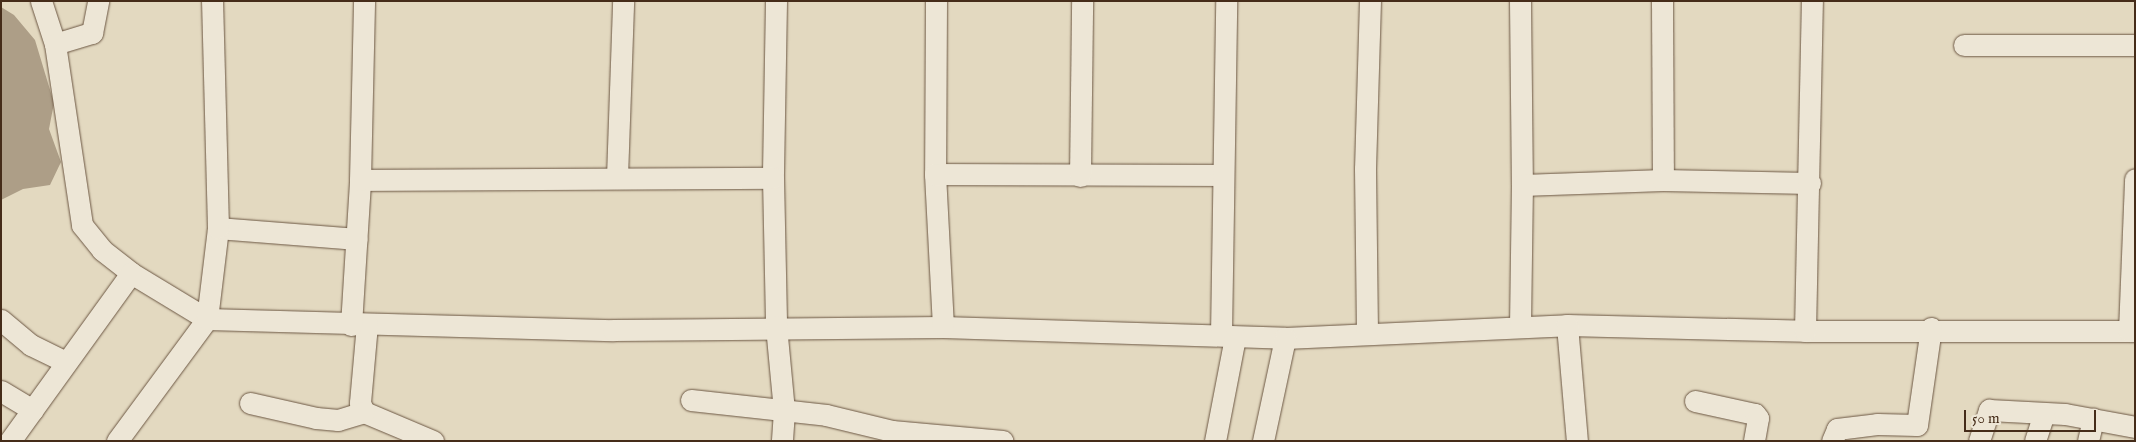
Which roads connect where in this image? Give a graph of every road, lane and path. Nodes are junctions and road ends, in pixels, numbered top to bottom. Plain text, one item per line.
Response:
1 (41, 1) edge
2 (98, 1) edge
3 (212, 1) edge
4 (364, 1) edge
5 (624, 1) edge
6 (776, 1) edge
7 (936, 1) edge
8 (1082, 1) edge
9 (1226, 1) edge
10 (1370, 1) edge
11 (1520, 1) edge
12 (1662, 1) edge
13 (1812, 1) edge
14 (55, 44) junction
15 (1964, 45) dead end
16 (2135, 45) edge
17 (936, 174) junction
18 (1080, 176) junction
19 (1221, 176) junction
20 (617, 177) junction
21 (773, 178) junction
22 (2135, 179) edge
23 (360, 180) junction
24 (1663, 180) junction
25 (1810, 183) junction
26 (1522, 185) junction
27 (2134, 197) edge
28 (218, 228) junction
29 (357, 239) junction
30 (131, 273) junction
31 (207, 319) junction
32 (1, 320) edge
33 (359, 324) junction
34 (1567, 325) junction
35 (776, 326) junction
36 (1520, 326) junction
37 (943, 327) junction
38 (1931, 328) junction
39 (1806, 331) junction
40 (2132, 331) edge
41 (1367, 332) junction
42 (1228, 336) junction
43 (1285, 338) junction
44 (66, 362) junction
45 (1, 391) edge
46 (691, 400) dead end
47 (1694, 401) dead end
48 (250, 403) dead end
49 (33, 410) junction
50 (784, 411) junction
51 (364, 412) junction
52 (2044, 414) junction
53 (2094, 419) junction
54 (2135, 427) edge
55 (10, 441) edge
56 (117, 441) edge
57 (433, 441) edge
58 (782, 441) edge
59 (1003, 441) edge
60 (1214, 441) edge
61 (1263, 441) edge
62 (1577, 441) edge
63 (1754, 441) edge
64 (1832, 441) edge
65 (1979, 441) edge
66 (2035, 441) edge
67 (2088, 441) edge

1 - 14 street
2 - 14 street
3 - 28 street
4 - 23 street
5 - 20 street
6 - 21 street
7 - 17 street
8 - 18 street
9 - 19 street
10 - 41 street
11 - 26 street
12 - 24 street
13 - 25 street
14 - 30 street
15 - 16 street
17 - 18 street
17 - 37 street
18 - 19 street
19 - 42 street
20 - 21 street
20 - 23 street
21 - 35 street
22 - 27 street
23 - 29 street
24 - 25 street
24 - 26 street
25 - 39 street
26 - 36 street
27 - 40 street
28 - 29 street
28 - 31 street
29 - 33 street
30 - 31 street
30 - 44 street
31 - 33 street
31 - 56 street
32 - 44 street
33 - 35 street
33 - 51 street
34 - 36 street
34 - 39 street
34 - 62 street
35 - 37 street
35 - 50 street
36 - 41 street
37 - 42 street
38 - 39 street
38 - 40 street
38 - 64 street
41 - 43 street
42 - 43 street
42 - 60 street
43 - 61 street
44 - 49 street
45 - 49 street
46 - 50 street
47 - 63 street
48 - 51 street
49 - 55 street
50 - 58 street
50 - 59 street
51 - 57 street
52 - 53 street
52 - 65 street
52 - 66 street
53 - 54 street
53 - 67 street

